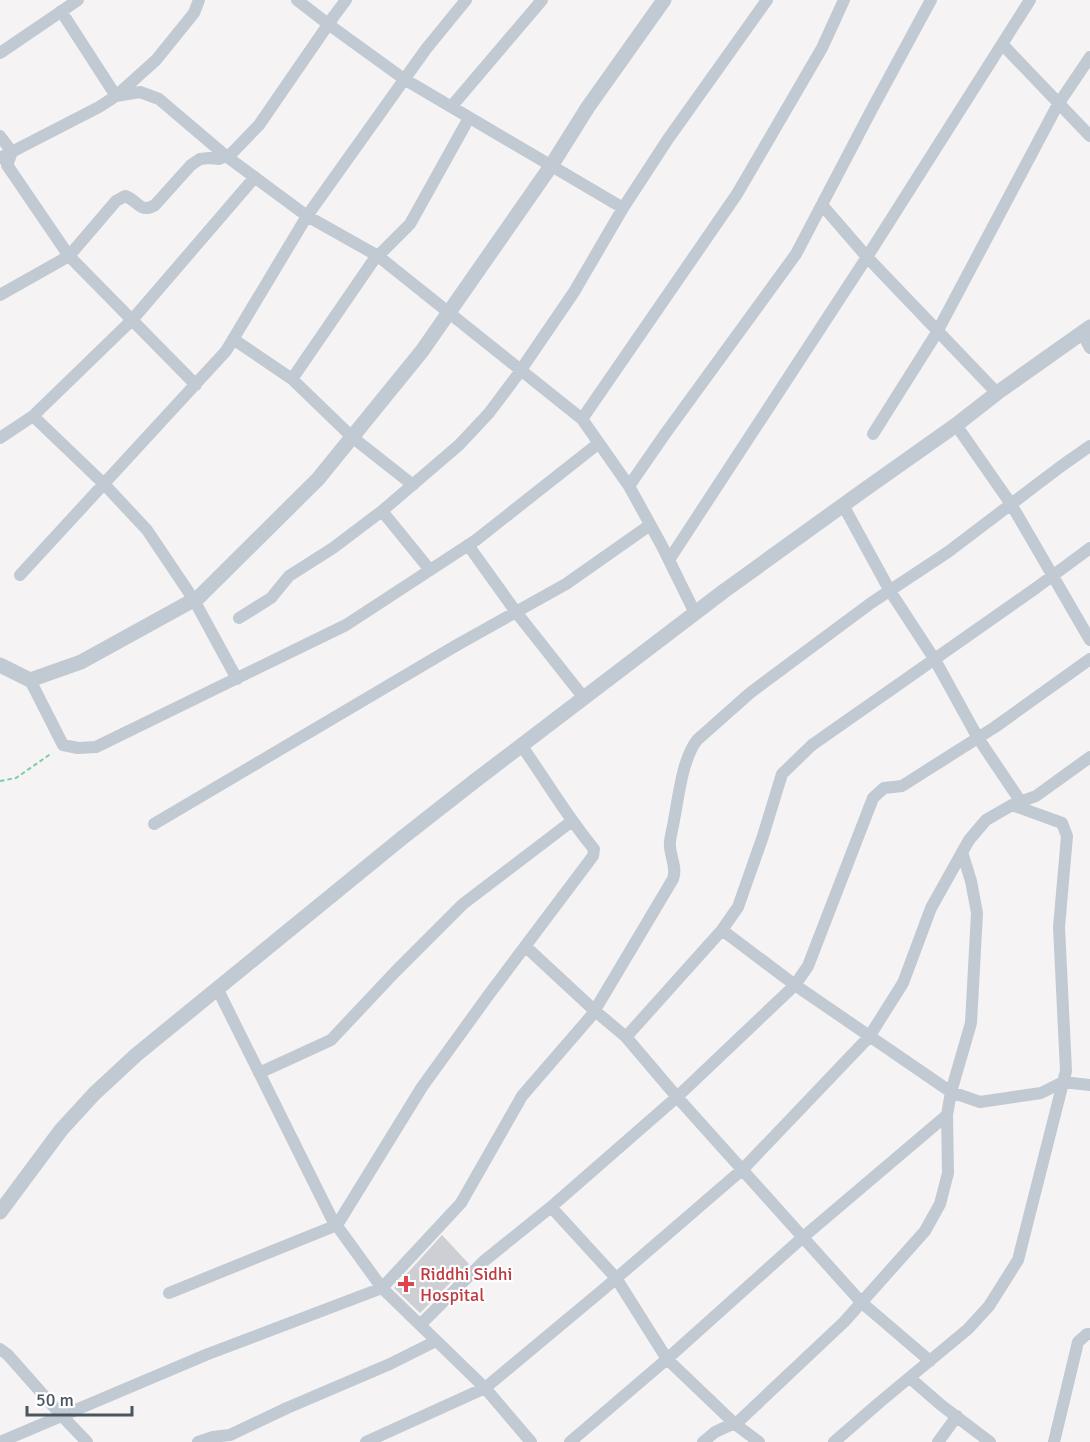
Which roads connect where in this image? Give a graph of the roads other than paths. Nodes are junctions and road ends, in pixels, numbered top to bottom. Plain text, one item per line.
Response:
1 (78, 0) edge
2 (199, 0) edge
3 (297, 0) edge
4 (346, 0) edge
5 (466, 0) edge
6 (542, 0) edge
7 (664, 0) edge
8 (767, 0) edge
9 (844, 0) edge
10 (931, 0) edge
11 (1030, 0) edge
12 (61, 11) junction
13 (328, 24) junction
14 (1002, 44) junction
15 (0, 53) edge
16 (1090, 57) edge
17 (404, 79) junction
18 (116, 96) junction
19 (1059, 104) junction
20 (451, 107) junction
21 (469, 118) junction
22 (0, 136) edge
23 (1090, 136) edge
24 (12, 152) junction
25 (226, 156) junction
26 (0, 158) edge
27 (550, 166) junction
28 (255, 177) junction
29 (822, 205) junction
30 (623, 208) junction
31 (307, 216) junction
32 (69, 256) junction
33 (378, 256) junction
34 (867, 257) junction
35 (0, 295) edge
36 (449, 312) junction
37 (132, 320) junction
38 (1086, 330) edge
39 (938, 331) junction
40 (234, 339) junction
41 (1090, 348) edge
42 (520, 370) junction
43 (292, 379) junction
44 (196, 385) junction
45 (997, 393) junction
46 (33, 416) junction
47 (582, 419) junction
48 (956, 425) junction
49 (873, 434) dead end
50 (352, 437) junction
51 (0, 438) edge
52 (599, 443) junction
53 (1090, 446) edge
54 (104, 484) junction
55 (413, 485) junction
56 (629, 486) junction
57 (1011, 504) junction
58 (843, 505) junction
59 (382, 512) junction
60 (650, 525) junction
61 (468, 545) junction
62 (1090, 548) edge
63 (669, 560) junction
64 (430, 570) junction
65 (21, 575) dead end
66 (1052, 576) junction
67 (890, 591) junction
68 (194, 600) junction
69 (516, 612) junction
70 (695, 613) junction
71 (239, 618) dead end
72 (1090, 640) edge
73 (1090, 659) edge
74 (934, 660) junction
75 (0, 665) edge
76 (237, 679) junction
77 (30, 680) junction
78 (584, 698) junction
79 (978, 738) junction
80 (521, 746) junction
81 (1090, 757) edge
82 (1017, 803) junction
83 (572, 821) junction
84 (154, 824) dead end
85 (962, 852) junction
86 (722, 930) junction
87 (525, 946) junction
88 (795, 986) junction
89 (217, 988) junction
90 (594, 1010) junction
91 (626, 1037) junction
92 (870, 1037) junction
93 (260, 1073) junction
94 (1063, 1083) junction
95 (1090, 1085) edge
96 (951, 1092) junction
97 (677, 1097) junction
98 (947, 1115) junction
99 (743, 1169) junction
100 (551, 1208) junction
101 (0, 1212) edge
102 (337, 1225) junction
103 (802, 1238) junction
104 (616, 1278) junction
105 (382, 1288) junction
106 (169, 1293) dead end
107 (861, 1302) junction
108 (420, 1325) junction
109 (1090, 1334) edge
110 (436, 1341) junction
111 (0, 1349) edge
112 (667, 1359) junction
113 (930, 1361) junction
114 (910, 1378) junction
115 (484, 1388) junction
116 (62, 1416) junction
117 (957, 1416) junction
118 (735, 1424) junction
119 (0, 1442) edge
120 (87, 1442) edge
121 (198, 1442) edge
122 (366, 1442) edge
123 (531, 1442) edge
124 (570, 1442) edge
125 (703, 1442) edge
126 (759, 1442) edge
127 (834, 1442) edge
128 (938, 1442) edge
129 (990, 1442) edge
130 (1054, 1442) edge

1 - 12 street
2 - 18 street
3 - 13 street
4 - 13 street
5 - 17 street
6 - 20 street
7 - 27 street
8 - 30 street
9 - 47 street
10 - 29 street
11 - 14 street
12 - 15 street
12 - 18 street
13 - 17 street
13 - 25 street
14 - 19 street
14 - 34 street
16 - 19 street
17 - 20 street
17 - 31 street
18 - 24 street
18 - 25 street
19 - 23 street
19 - 39 street
20 - 21 street
21 - 27 street
21 - 33 street
22 - 24 street
24 - 26 street
24 - 32 street
25 - 28 street
25 - 32 street
27 - 30 street
27 - 36 street
28 - 31 street
28 - 37 street
29 - 34 street
29 - 56 street
30 - 42 street
31 - 33 street
31 - 40 street
32 - 35 street
32 - 37 street
33 - 36 street
33 - 43 street
34 - 39 street
34 - 63 street
36 - 42 street
36 - 50 street
37 - 44 street
37 - 46 street
38 - 41 street
38 - 45 street
39 - 45 street
39 - 49 street
40 - 43 street
40 - 44 street
42 - 47 street
42 - 55 street
43 - 50 street
44 - 54 street
45 - 48 street
46 - 51 street
46 - 54 street
47 - 52 street
48 - 57 street
48 - 58 street
50 - 55 street
50 - 68 street
52 - 56 street
52 - 61 street
53 - 57 street
54 - 65 street
54 - 68 street
55 - 59 street
56 - 60 street
57 - 66 street
57 - 67 street
58 - 67 street
58 - 70 street
59 - 64 street
59 - 71 street
60 - 63 street
60 - 69 street
61 - 64 street
61 - 69 street
62 - 66 street
63 - 70 street
64 - 76 street
66 - 72 street
66 - 74 street
67 - 74 street
67 - 90 street
68 - 76 street
68 - 77 street
69 - 78 street
69 - 84 street
70 - 78 street
73 - 79 street
74 - 79 street
74 - 86 street
75 - 77 street
76 - 77 street
78 - 80 street
79 - 82 street
79 - 88 street
80 - 83 street
80 - 89 street
81 - 82 street
82 - 85 street
82 - 94 street
83 - 87 street
83 - 93 street
85 - 92 street
85 - 96 street
86 - 88 street
86 - 91 street
87 - 90 street
87 - 102 street
88 - 92 street
88 - 97 street
89 - 93 street
89 - 101 street
90 - 91 street
90 - 105 street
91 - 97 street
92 - 96 street
92 - 99 street
93 - 102 street
94 - 95 street
94 - 96 street
94 - 113 street
96 - 98 street
97 - 99 street
97 - 100 street
98 - 103 street
98 - 107 street
99 - 103 street
99 - 104 street
100 - 104 street
100 - 108 street
102 - 105 street
102 - 106 street
103 - 107 street
103 - 112 street
104 - 112 street
104 - 115 street
105 - 108 street
105 - 116 street
107 - 113 street
107 - 118 street
108 - 110 street
109 - 130 street
110 - 115 street
110 - 121 street
111 - 116 street
112 - 118 street
112 - 124 street
113 - 114 street
114 - 117 street
114 - 127 street
115 - 122 street
115 - 123 street
116 - 119 street
116 - 120 street
117 - 128 street
117 - 129 street
118 - 125 street
118 - 126 street

